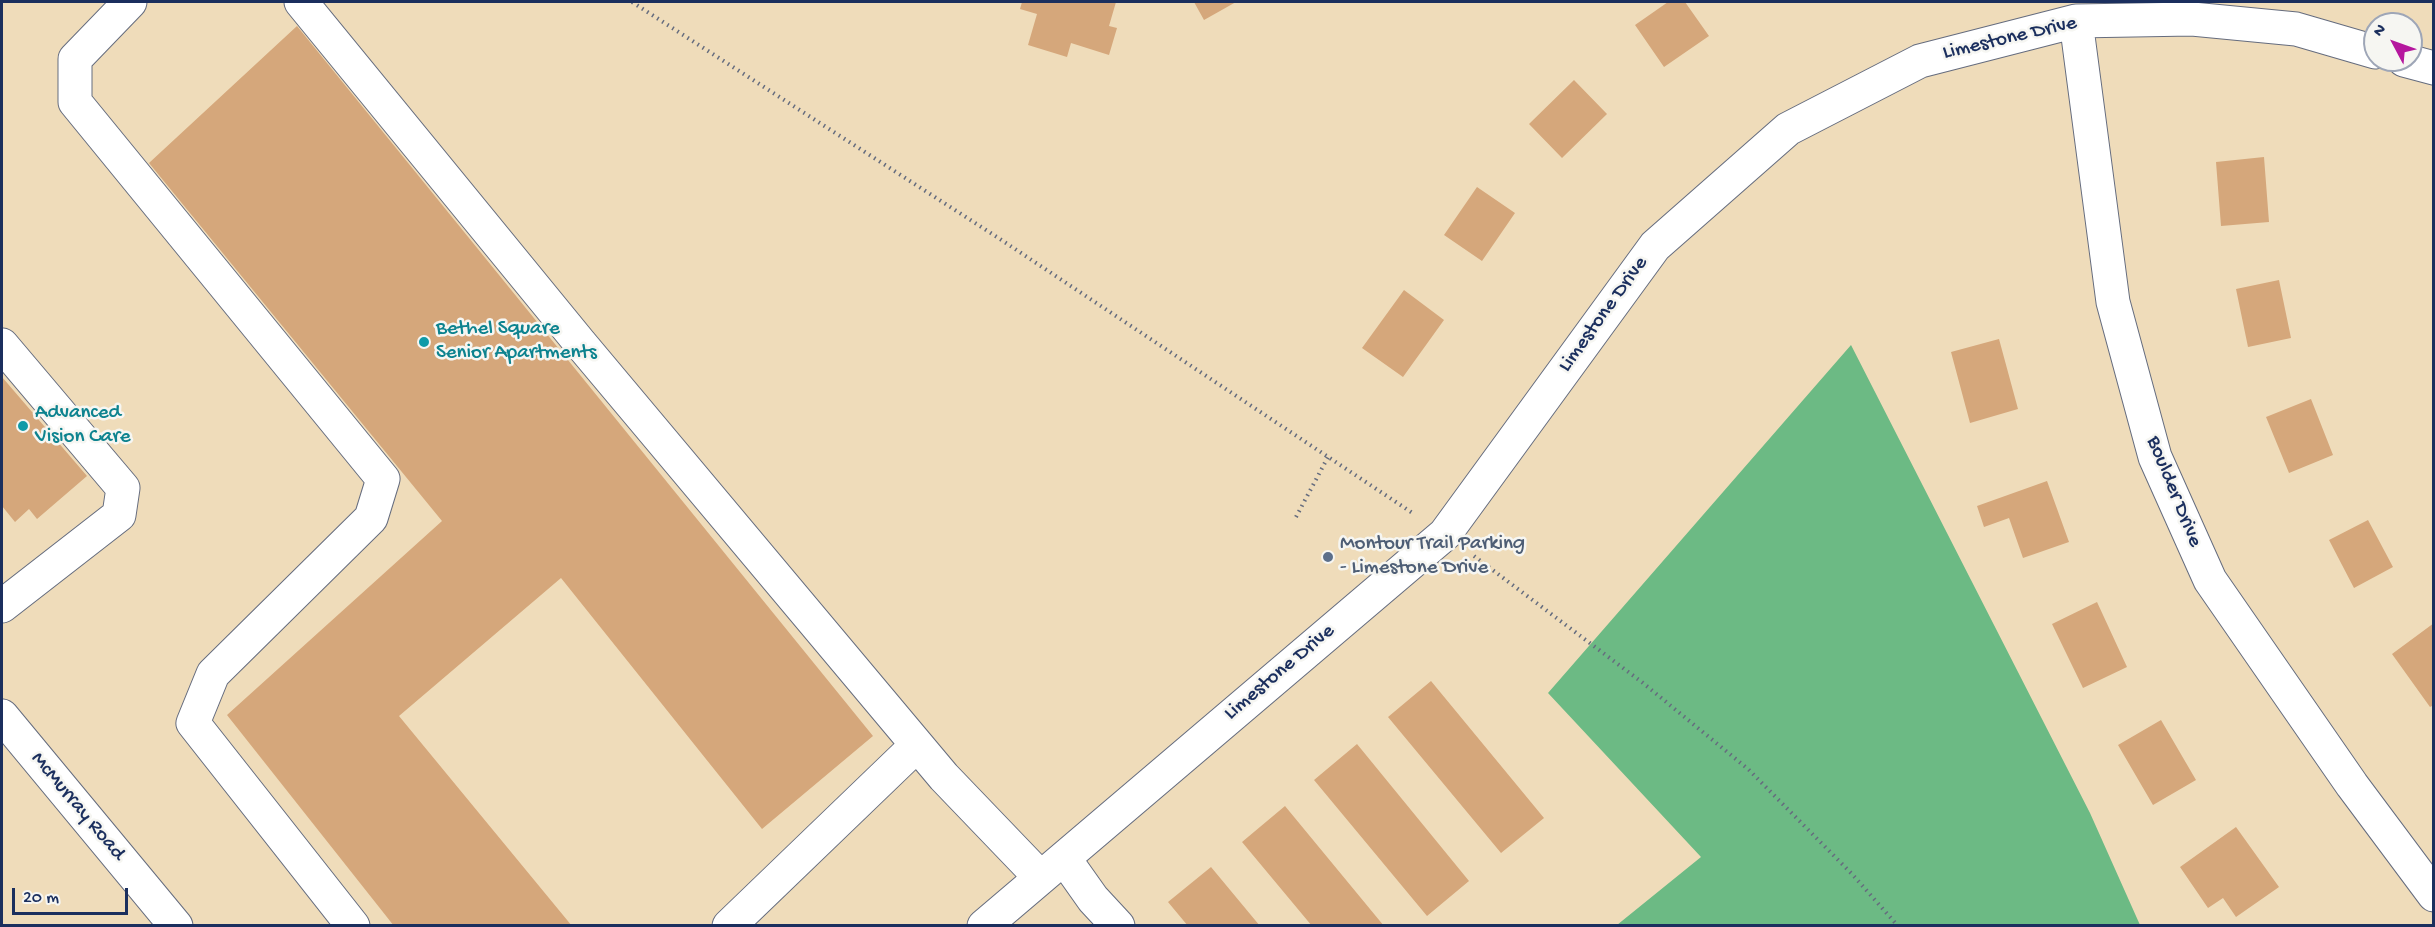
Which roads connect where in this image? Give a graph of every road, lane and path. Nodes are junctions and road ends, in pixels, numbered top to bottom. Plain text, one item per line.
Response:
1 (130, 2) edge
2 (301, 2) edge
3 (632, 2) edge
4 (2076, 21) junction
5 (2363, 49) edge
6 (2, 345) edge
7 (1328, 457) junction
8 (1296, 517) dead end
9 (1444, 534) junction
10 (2, 606) edge
11 (2, 716) edge
12 (917, 745) junction
13 (1052, 867) junction
14 (2433, 895) edge
15 (176, 926) edge
16 (353, 926) edge
17 (729, 926) edge
18 (984, 926) edge
19 (1118, 926) edge
20 (1898, 926) edge

1 - 16 street
2 - 12 street
3 - 7 path
4 - 5 street, Limestone Drive
4 - 9 street, Limestone Drive
4 - 14 street, Boulder Drive
6 - 10 street
7 - 8 path
7 - 9 path
9 - 13 street, Limestone Drive
9 - 20 path
11 - 15 street, McMurray Road
12 - 13 street
12 - 17 street
13 - 18 street, Limestone Drive
13 - 19 street

